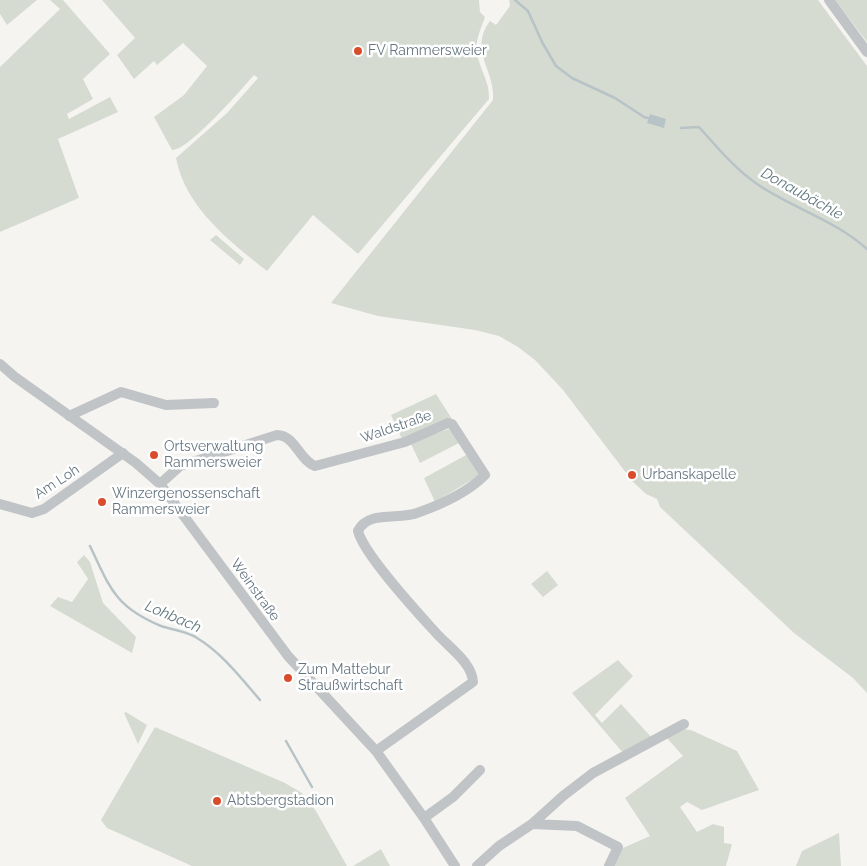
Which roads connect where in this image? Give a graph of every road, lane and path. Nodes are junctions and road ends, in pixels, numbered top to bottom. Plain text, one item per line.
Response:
1 (829, 0) edge
2 (867, 52) edge
3 (0, 364) edge
4 (214, 403) dead end
5 (69, 416) junction
6 (123, 453) junction
7 (160, 484) junction
8 (0, 504) edge
9 (684, 724) dead end
10 (376, 751) junction
11 (480, 770) dead end
12 (424, 818) junction
13 (532, 824) junction
14 (455, 866) edge
15 (477, 866) edge
16 (608, 866) edge

1 - 2 street
3 - 5 street, Weinstraße
4 - 5 street
5 - 6 street, Weinstraße
6 - 7 street, Weinstraße
6 - 8 street, Am Loh
7 - 10 street, Weinstraße
7 - 10 street, Waldstraße
9 - 13 street
10 - 12 street, Weinstraße
11 - 12 street
12 - 14 street, Weinstraße
13 - 15 street
13 - 16 street

